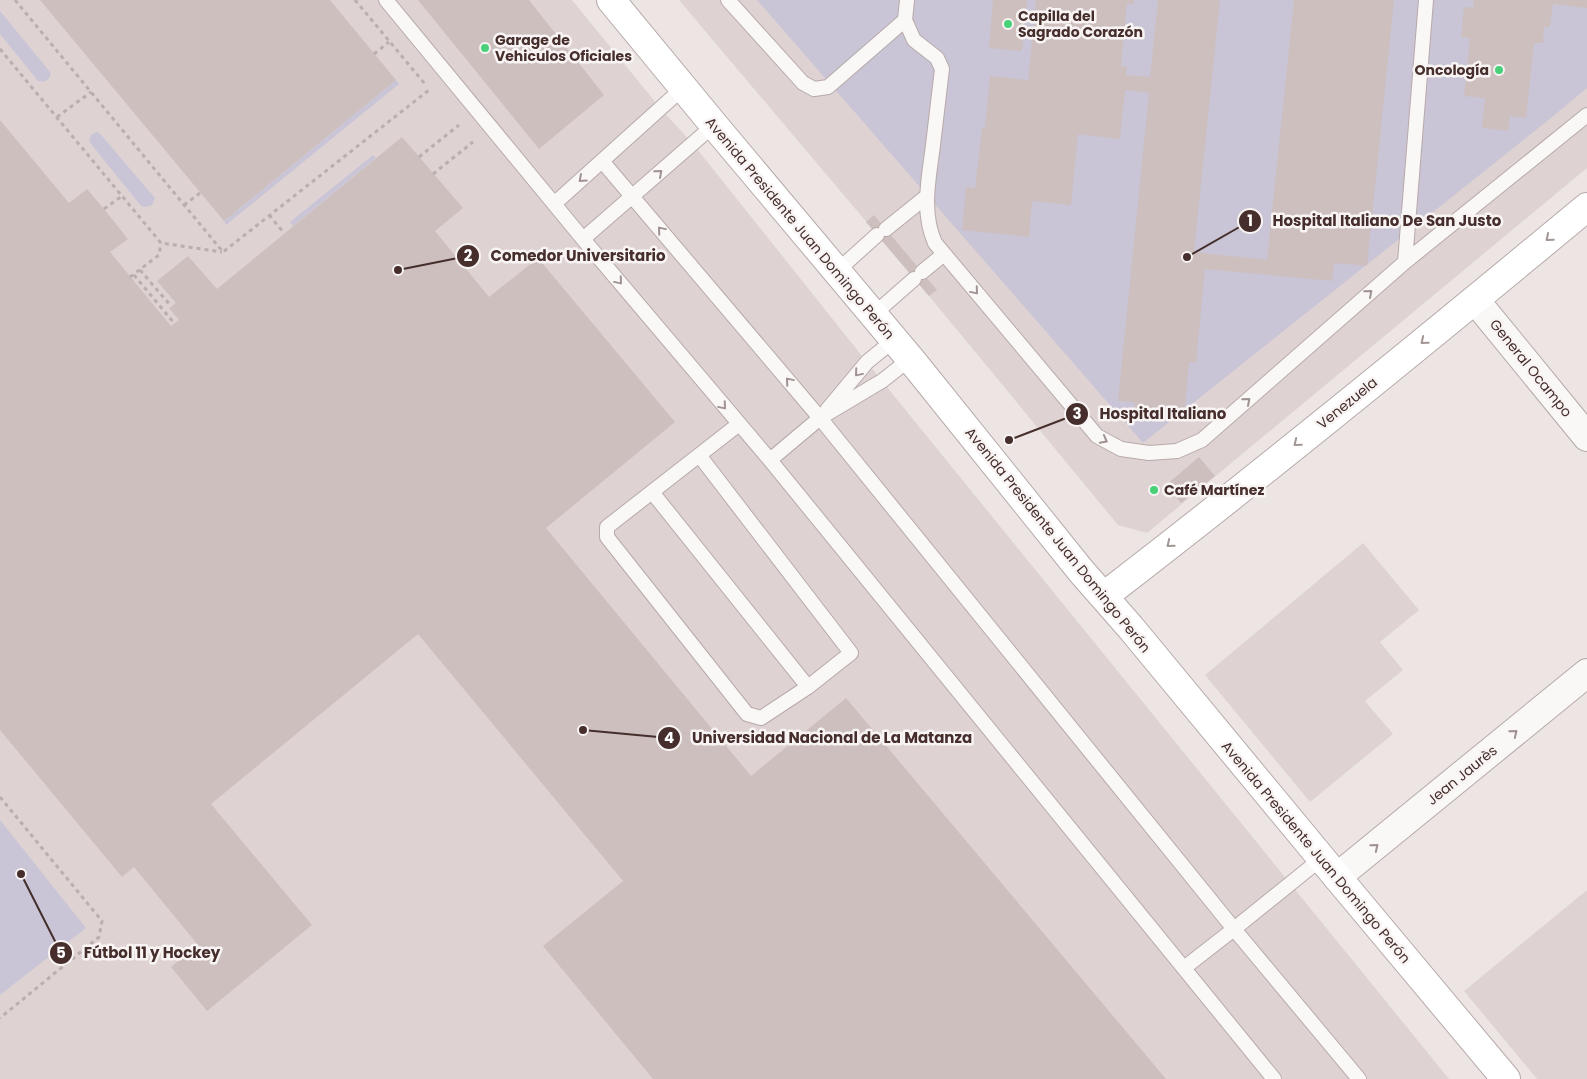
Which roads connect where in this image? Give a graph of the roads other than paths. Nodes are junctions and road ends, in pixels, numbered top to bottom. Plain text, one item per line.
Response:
1 (386, 0) edge
2 (611, 0) edge
3 (728, 0) edge
4 (907, 0) edge
5 (1426, 0) edge
6 (905, 20) junction
7 (683, 88) junction
8 (1587, 115) edge
9 (714, 125) junction
10 (602, 161) junction
11 (632, 196) junction
12 (926, 196) junction
13 (554, 204) junction
14 (1587, 207) edge
15 (583, 239) junction
16 (944, 254) junction
17 (1405, 262) junction
18 (837, 271) junction
19 (1475, 300) junction
20 (873, 315) junction
21 (902, 349) junction
22 (820, 418) junction
23 (739, 424) junction
24 (1587, 437) edge
25 (699, 455) junction
26 (770, 460) junction
27 (652, 492) junction
28 (1104, 596) junction
29 (1587, 673) edge
30 (808, 687) junction
31 (1329, 868) junction
32 (1234, 929) junction
33 (1184, 968) junction
34 (1274, 1079) edge
35 (1359, 1079) edge
36 (1506, 1079) edge

1 - 13 lane
2 - 7 main road, Avenida Presidente Juan Domingo Perón
3 - 6 lane
4 - 6 lane
5 - 17 lane
6 - 12 lane
7 - 9 main road, Avenida Presidente Juan Domingo Perón
7 - 10 lane
8 - 17 lane
11 -> 9 lane
9 - 18 main road, Avenida Presidente Juan Domingo Perón
10 - 11 lane
10 -> 13 lane
11 - 15 lane
22 -> 11 lane
12 - 16 lane
12 - 18 lane
13 - 15 lane
14 -> 19 main road, Venezuela
15 -> 23 lane
16 -> 17 lane
16 - 20 lane
18 - 20 main road, Avenida Presidente Juan Domingo Perón
19 - 24 street, General Ocampo
19 -> 28 main road, Venezuela
20 - 21 main road, Avenida Presidente Juan Domingo Perón
21 - 22 lane
21 -> 22 lane
21 - 28 main road, Avenida Presidente Juan Domingo Perón
22 - 26 lane
22 - 32 lane
23 - 25 lane
23 - 26 lane
25 - 27 lane
25 - 30 lane
26 - 33 lane
27 - 30 lane
27 - 30 lane
28 - 31 main road, Avenida Presidente Juan Domingo Perón
31 -> 29 street, Jean Jaurès
31 - 32 lane
31 - 36 main road, Avenida Presidente Juan Domingo Perón
32 - 33 lane
32 - 35 lane
33 - 34 lane

